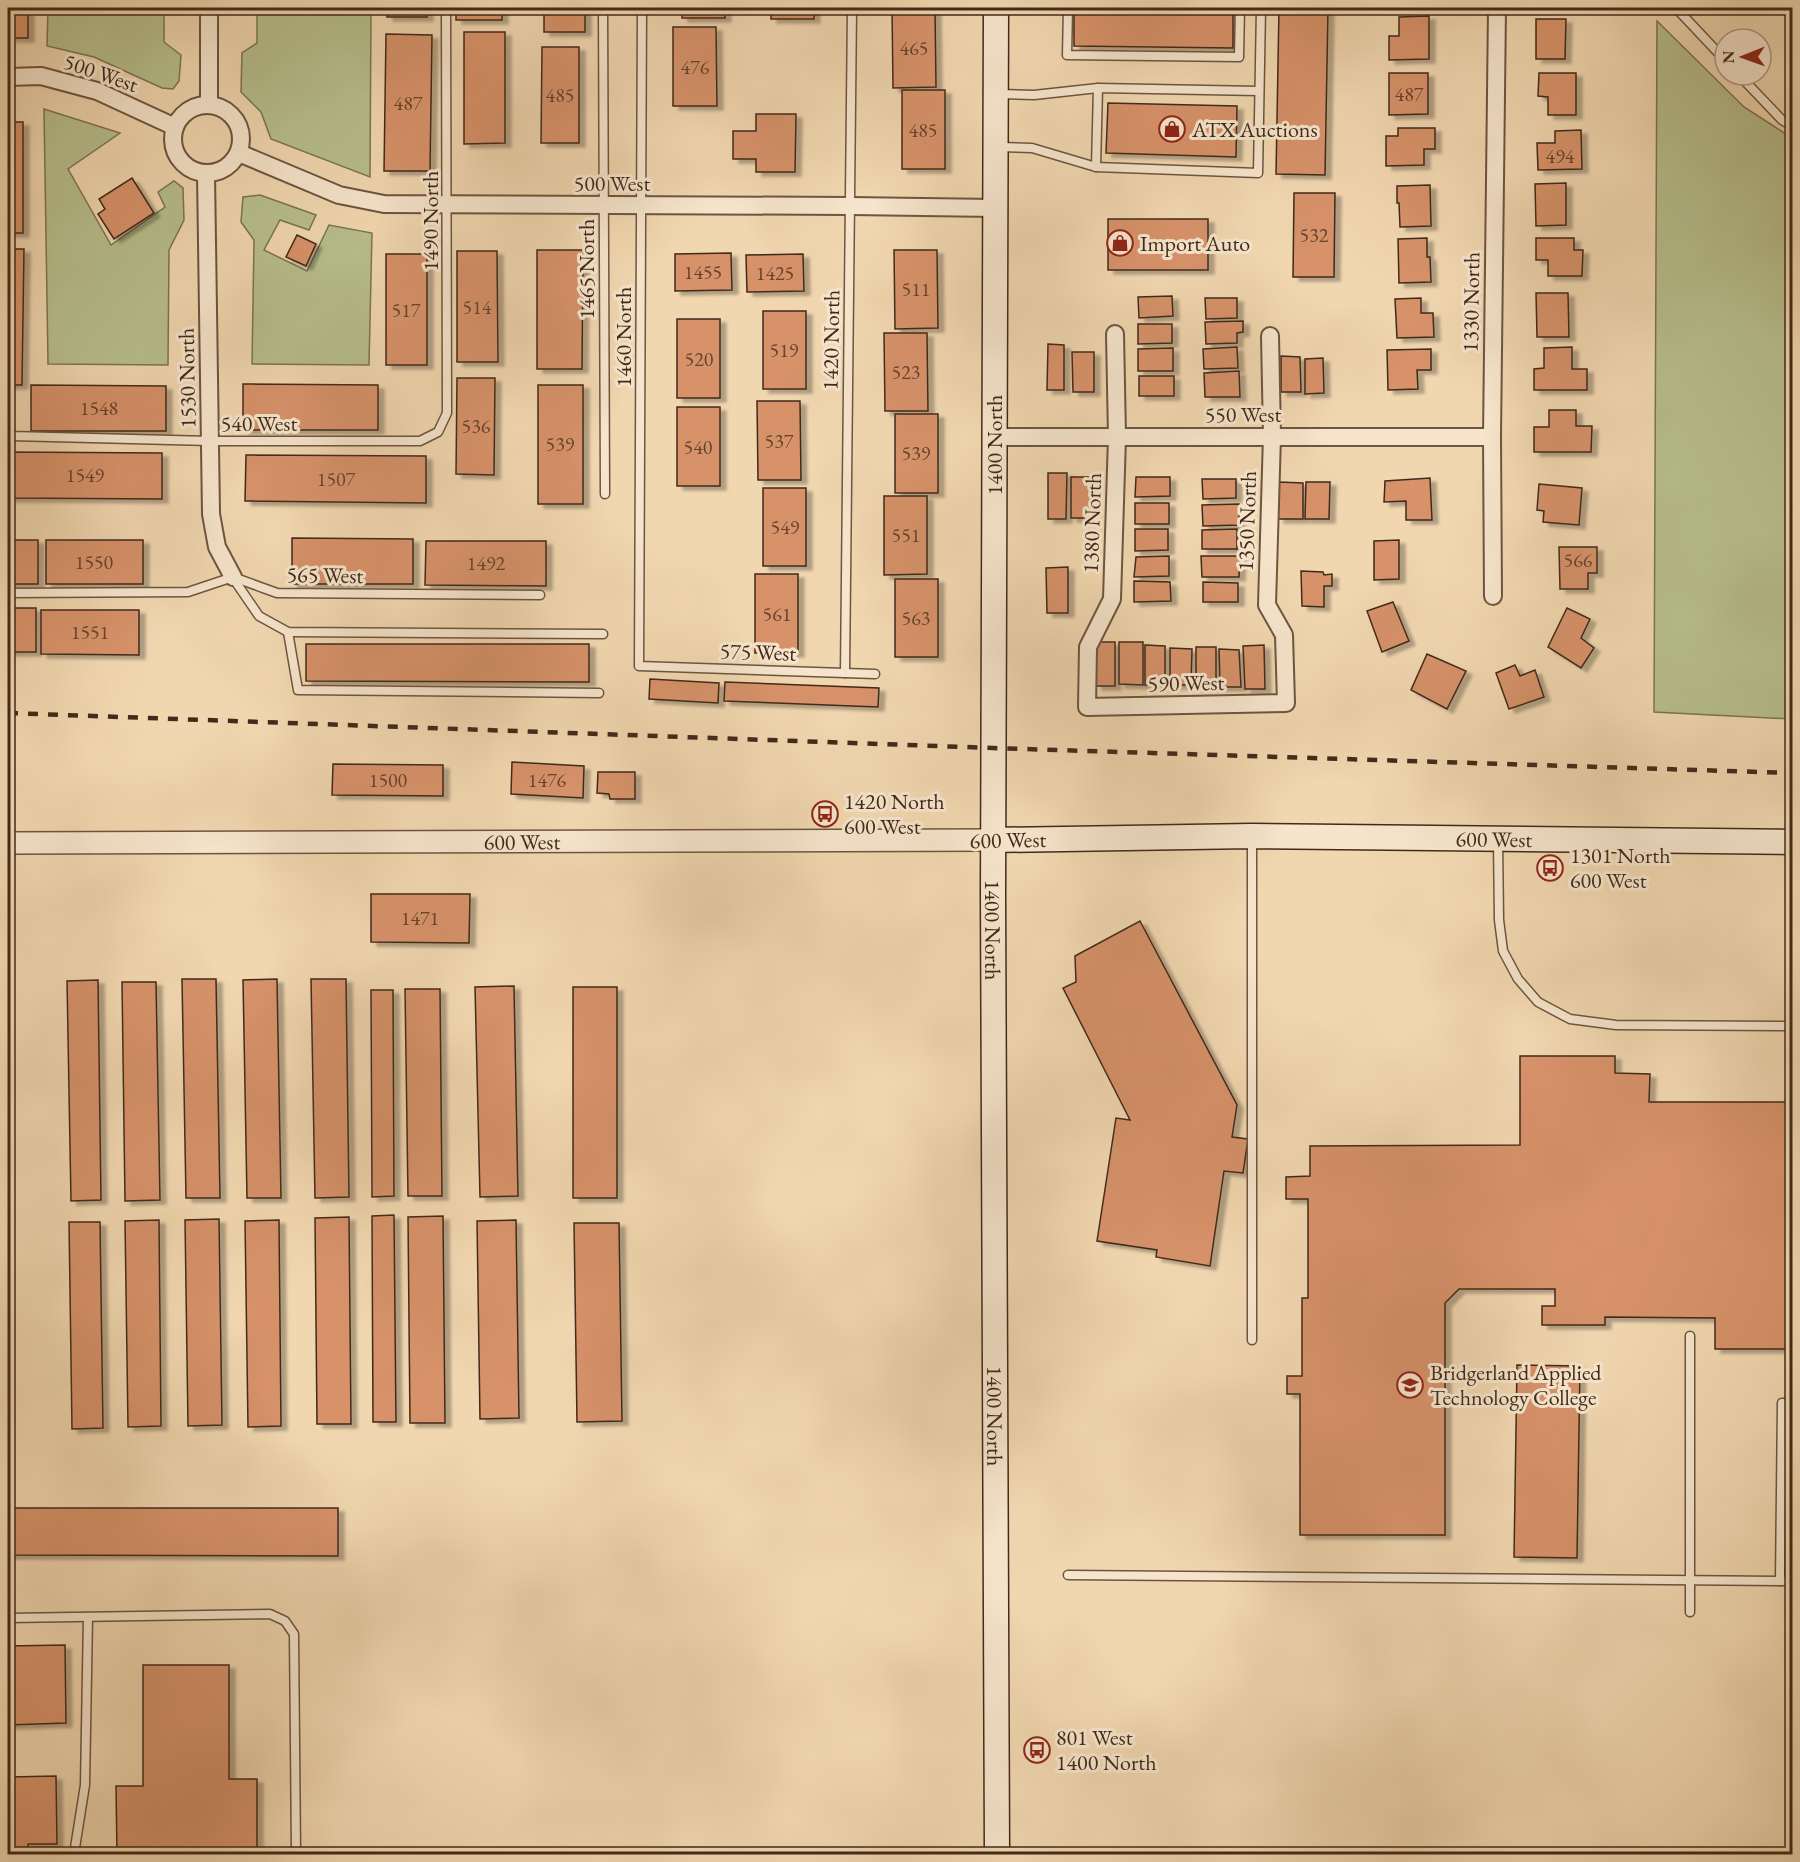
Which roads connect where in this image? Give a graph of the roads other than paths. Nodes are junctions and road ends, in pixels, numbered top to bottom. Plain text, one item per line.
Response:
1 (209, 8) edge
2 (446, 8) edge
3 (603, 8) edge
4 (642, 8) edge
5 (852, 8) edge
6 (996, 8) edge
7 (1068, 8) edge
8 (1240, 8) edge
9 (1260, 8) edge
10 (1497, 8) edge
11 (1676, 8) edge
12 (1713, 47) edge
13 (8, 77) edge
14 (1750, 87) edge
15 (1098, 88) junction
16 (1259, 92) junction
17 (995, 94) junction
18 (209, 105) junction
19 (1792, 126) edge
20 (176, 127) junction
21 (995, 147) junction
22 (239, 153) junction
23 (1096, 167) junction
24 (206, 174) junction
25 (448, 205) junction
26 (604, 205) junction
27 (642, 205) junction
28 (850, 206) junction
29 (995, 208) junction
30 (1115, 334) dead end
31 (1270, 336) dead end
32 (438, 432) joint
33 (8, 434) edge
34 (1117, 436) junction
35 (1272, 436) junction
36 (1492, 436) junction
37 (994, 437) junction
38 (211, 441) junction
39 (604, 494) dead end
40 (233, 577) junction
41 (8, 593) edge
42 (540, 595) dead end
43 (1492, 596) dead end
44 (288, 632) junction
45 (603, 634) dead end
46 (639, 666) joint
47 (845, 673) junction
48 (874, 674) dead end
49 (598, 693) dead end
50 (1286, 703) joint
51 (1087, 707) joint
52 (1252, 836) junction
53 (1498, 839) junction
54 (993, 840) junction
55 (1792, 842) edge
56 (8, 843) edge
57 (1792, 1026) edge
58 (1690, 1336) dead end
59 (1252, 1340) dead end
60 (1792, 1403) edge
61 (1068, 1575) dead end
62 (1690, 1580) junction
63 (1780, 1581) junction
64 (1792, 1581) edge
65 (1690, 1612) dead end
66 (88, 1617) junction
67 (8, 1618) edge
68 (74, 1854) edge
69 (296, 1854) edge
70 (997, 1854) edge

1 - 18 street
2 - 25 lane, 1490 North
3 - 26 lane, 1465 North
4 - 27 lane, 1460 North
5 - 28 lane, 1420 North
6 - 17 main road, 1400 North
7 - 8 lane
9 - 16 lane
10 - 36 street, 1330 North
11 - 12 lane
13 - 20 street, 500 West
14 - 19 lane
15 - 16 lane
15 - 17 lane
15 - 23 lane
16 - 23 lane
17 - 21 main road, 1400 North
18 - 20 street
18 - 22 street
20 - 24 street
21 - 23 lane
21 - 29 main road, 1400 North
22 - 24 street
22 - 25 street, 500 West
24 - 38 street, 1530 North
25 - 26 street, 500 West
25 - 32 lane, 1490 North
26 - 27 street, 500 West
26 - 39 lane, 1465 North
27 - 28 street, 500 West
27 - 46 lane, 1460 North
28 - 29 street, 500 West
28 - 47 lane, 1420 North
29 - 37 main road, 1400 North
30 - 34 street, 1380 North
31 - 35 street, 1350 North
32 - 38 lane, 540 West
33 - 38 lane, 540 West
34 - 35 street, 550 West
34 - 37 street, 550 West
34 - 51 street, 1380 North
35 - 36 street, 550 West
35 - 50 street, 1350 North
36 - 43 street, 1330 North
37 - 54 main road, 1400 North
38 - 40 street, 1530 North
40 - 41 lane
40 - 42 lane, 565 West
40 - 44 lane
44 - 45 lane
44 - 49 lane
46 - 47 lane, 575 West
47 - 48 lane, 575 West
50 - 51 street, 590 West
52 - 53 main road, 600 West
52 - 54 main road, 600 West
52 - 59 lane
53 - 55 main road, 600 West
53 - 57 lane
54 - 56 street, 600 West
54 - 70 main road, 1400 North
58 - 62 lane
60 - 63 lane
61 - 62 lane
62 - 63 lane
62 - 65 lane
63 - 64 lane
66 - 67 lane
66 - 68 lane
66 - 69 lane

